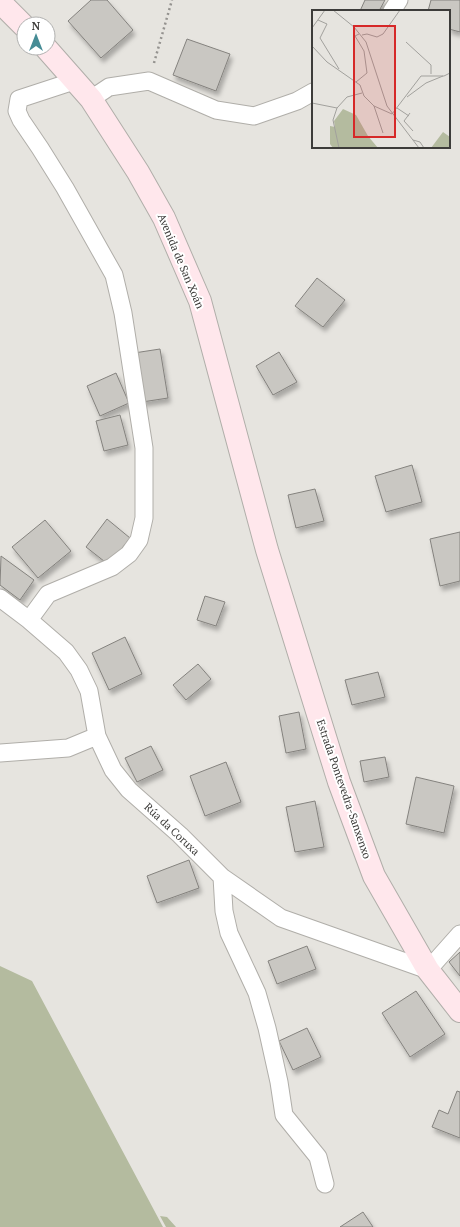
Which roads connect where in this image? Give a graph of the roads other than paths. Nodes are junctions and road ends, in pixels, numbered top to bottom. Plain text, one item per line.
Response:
1 (399, 0) edge
2 (0, 2) edge
3 (393, 10) edge
4 (16, 18) edge
5 (53, 56) edge
6 (74, 80) junction
7 (312, 93) edge
8 (91, 98) junction
9 (266, 550) joint
10 (0, 598) edge
11 (29, 620) junction
12 (97, 736) junction
13 (0, 753) edge
14 (222, 877) junction
15 (460, 934) edge
16 (428, 970) junction
17 (460, 1011) edge
18 (325, 1184) dead end

1 - 3 street
2 - 4 main road
5 - 6 main road, Avenida de San Xoán
6 - 8 main road, Avenida de San Xoán
6 - 11 street
7 - 8 street
8 - 9 main road, Avenida de San Xoán
9 - 16 main road, Estrada Pontevedra-Sanxenxo
10 - 11 street, Rúa da Coruxa
11 - 12 street, Rúa da Coruxa
12 - 13 street
12 - 14 street, Rúa da Coruxa
14 - 16 street, Rúa da Coruxa
14 - 18 street
15 - 16 street
16 - 17 main road, Estrada Pontevedra-Sanxenxo

